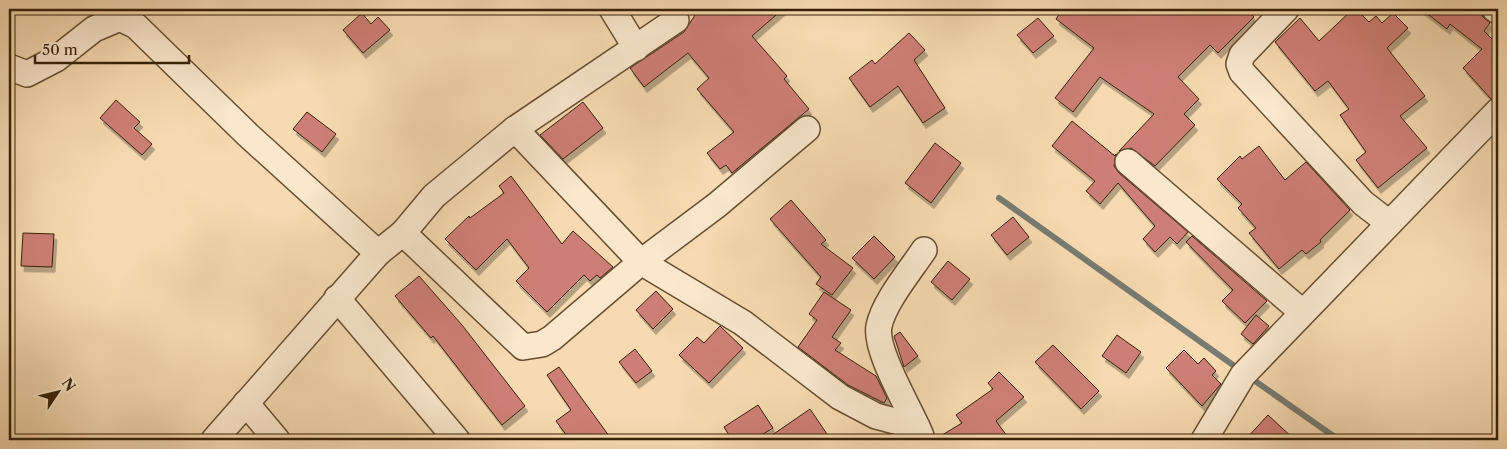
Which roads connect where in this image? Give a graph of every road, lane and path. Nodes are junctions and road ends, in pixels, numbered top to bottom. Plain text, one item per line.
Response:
1 (612, 9) edge
2 (1286, 9) edge
3 (676, 20) dead end
4 (636, 48) junction
5 (9, 67) edge
6 (1498, 111) edge
7 (515, 129) junction
8 (808, 129) dead end
9 (1128, 162) dead end
10 (1389, 223) junction
11 (403, 233) junction
12 (924, 250) dead end
13 (378, 253) junction
14 (641, 262) junction
15 (337, 298) junction
16 (1302, 312) junction
17 (246, 403) junction
18 (920, 433) edge
19 (214, 440) edge
20 (277, 440) edge
21 (457, 440) edge
22 (1206, 440) edge

1 - 4 street
2 - 10 street
3 - 4 street
4 - 7 street
5 - 13 street
6 - 10 street
7 - 11 street
7 - 14 street
8 - 14 street
9 - 16 street
10 - 16 street
11 - 13 street
11 - 14 street
12 - 18 street
13 - 15 street
14 - 18 street
15 - 17 street
15 - 21 street
16 - 22 street
17 - 19 street
17 - 20 street

